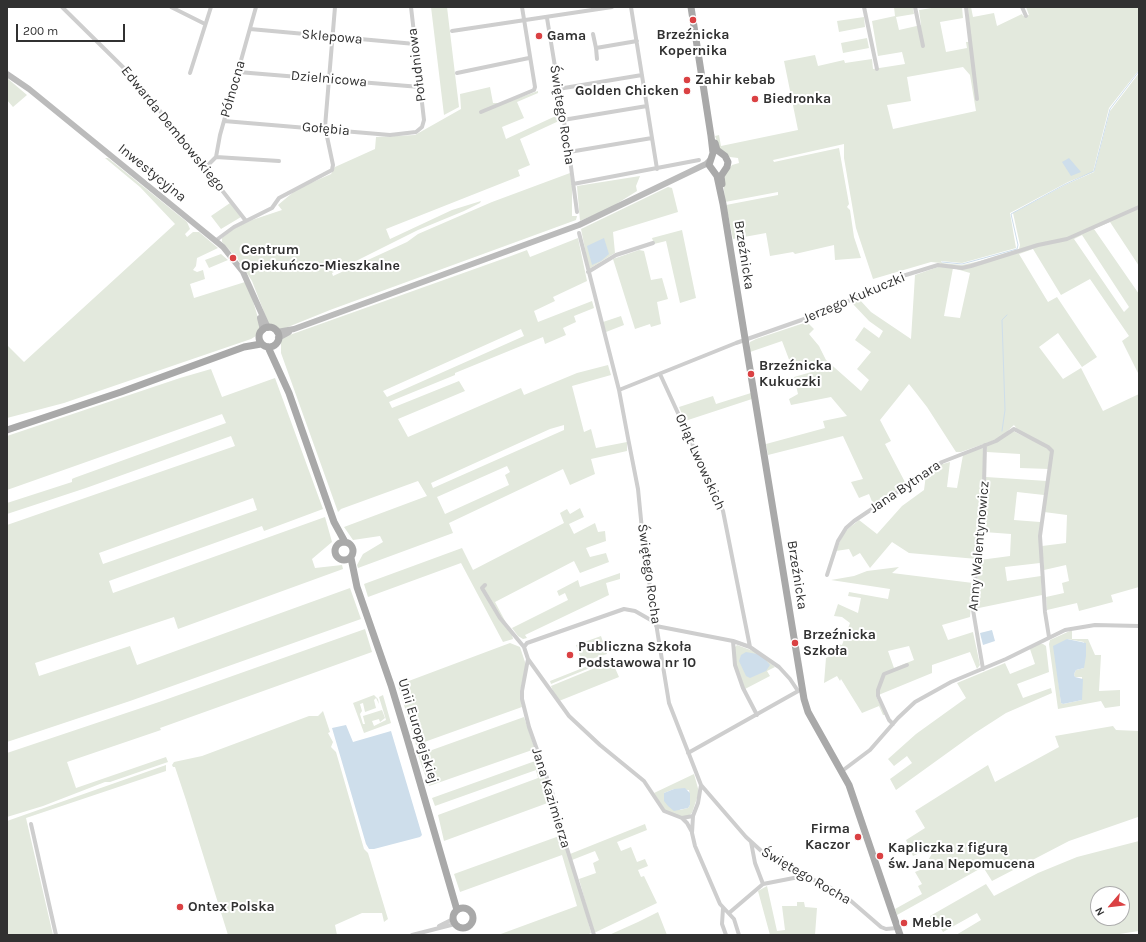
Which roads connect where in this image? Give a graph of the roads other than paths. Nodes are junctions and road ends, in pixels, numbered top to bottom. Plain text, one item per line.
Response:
1 (62, 7) edge
2 (171, 7) edge
3 (211, 7) edge
4 (256, 7) edge
5 (335, 7) edge
6 (411, 7) edge
7 (522, 7) edge
8 (577, 7) edge
9 (612, 7) edge
10 (631, 7) edge
11 (691, 7) edge
12 (864, 7) edge
13 (915, 7) edge
14 (966, 7) edge
15 (1022, 7) edge
16 (578, 12) junction
17 (1026, 16) dead end
18 (546, 18) junction
19 (524, 21) junction
20 (205, 24) junction
21 (250, 29) junction
22 (452, 31) dead end
23 (593, 34) dead end
24 (333, 37) junction
25 (637, 41) junction
26 (415, 44) junction
27 (923, 46) dead end
28 (596, 48) junction
29 (529, 58) junction
30 (597, 58) dead end
31 (877, 69) dead end
32 (238, 72) junction
33 (190, 73) dead end
34 (456, 73) dead end
35 (7, 74) edge
36 (642, 75) junction
37 (329, 79) junction
38 (420, 87) junction
39 (558, 89) junction
40 (977, 99) dead end
41 (647, 106) junction
42 (481, 112) dead end
43 (564, 120) junction
44 (224, 121) junction
45 (424, 124) joint
46 (326, 129) junction
47 (711, 136) junction
48 (652, 138) junction
49 (569, 152) junction
50 (722, 155) junction
51 (216, 157) junction
52 (710, 159) junction
53 (699, 160) dead end
54 (279, 161) dead end
55 (205, 168) junction
56 (657, 169) junction
57 (714, 171) junction
58 (724, 171) junction
59 (685, 174) junction
60 (573, 184) junction
61 (722, 202) junction
62 (1139, 207) edge
63 (577, 212) dead end
64 (246, 220) junction
65 (579, 233) dead end
66 (215, 241) junction
67 (653, 243) dead end
68 (588, 272) junction
69 (265, 329) junction
70 (278, 335) junction
71 (260, 341) junction
72 (745, 341) junction
73 (271, 346) junction
74 (660, 374) junction
75 (619, 390) junction
76 (7, 430) edge
77 (985, 445) junction
78 (342, 543) junction
79 (351, 558) junction
80 (343, 561) junction
81 (827, 576) dead end
82 (485, 585) dead end
83 (357, 587) junction
84 (656, 624) junction
85 (1139, 626) edge
86 (1049, 637) junction
87 (733, 641) junction
88 (524, 647) junction
89 (750, 647) junction
90 (528, 659) junction
91 (907, 665) dead end
92 (983, 669) junction
93 (800, 690) junction
94 (757, 715) junction
95 (894, 724) junction
96 (688, 753) junction
97 (842, 771) junction
98 (701, 785) junction
99 (693, 816) junction
100 (682, 818) junction
101 (31, 824) dead end
102 (692, 833) junction
103 (751, 842) junction
104 (804, 876) junction
105 (763, 884) junction
106 (723, 908) junction
107 (460, 910) junction
108 (729, 913) junction
109 (456, 924) junction
110 (468, 927) junction
111 (898, 932) edge
112 (56, 935) edge
113 (412, 935) edge
114 (462, 935) edge
115 (468, 935) edge
116 (594, 935) edge
117 (726, 935) edge
118 (739, 935) edge

1 - 55 street, Edwarda Dembowskiego
2 - 20 street
3 - 20 street
4 - 21 street, Północna
5 - 24 street
6 - 26 street, Południowa
7 - 19 street
8 - 16 street
9 - 16 street
10 - 25 street
11 - 47 main road
12 - 31 street
13 - 27 street
14 - 40 street
15 - 17 street
16 - 18 street
18 - 19 street
18 - 39 street, Świętego Rocha
19 - 22 street
19 - 29 street
20 - 33 street
21 - 24 street, Sklepowa
21 - 32 street, Północna
23 - 28 street
24 - 26 street, Sklepowa
24 - 37 street
25 - 28 street
25 - 36 street
26 - 38 street, Południowa
28 - 30 street
29 - 34 street
29 - 42 street
32 - 37 street, Dzielnicowa
32 - 44 street, Północna
35 - 66 main road, Inwestycyjna
36 - 39 street
36 - 41 street
37 - 38 street, Dzielnicowa
37 - 46 street
38 - 45 street, Południowa
39 - 43 street, Świętego Rocha
41 - 43 street
41 - 48 street
43 - 49 street, Świętego Rocha
44 - 46 street, Gołębia
44 - 51 street, Północna
45 - 46 street, Gołębia
46 - 64 street
47 - 50 main road
47 - 52 main road
48 - 49 street
48 - 56 street
49 - 60 street, Świętego Rocha
50 - 52 main road
50 - 58 main road
51 - 54 street
51 - 55 street
52 - 57 main road
52 - 59 main road
53 - 56 street
55 - 64 street, Edwarda Dembowskiego
56 - 60 street
57 - 58 main road
57 - 59 main road
57 - 61 main road, Brzeźnicka
58 - 61 main road, Brzeźnicka
59 - 70 main road
60 - 63 street, Świętego Rocha
61 - 72 main road, Brzeźnicka
62 - 72 street, Jerzego Kukuczki
64 - 66 street
65 - 68 street, Świętego Rocha
66 - 69 main road, Inwestycyjna
67 - 68 street
68 - 75 street, Świętego Rocha
69 - 70 main road
69 - 71 main road
70 - 73 main road
71 - 73 main road
71 - 76 main road
72 - 74 street, Jerzego Kukuczki
72 - 93 main road, Brzeźnicka
73 - 78 main road
74 - 75 street, Jerzego Kukuczki
74 - 89 street, Orląt Lwowskich
75 - 84 street, Świętego Rocha
77 - 81 street, Jana Bytnara
77 - 86 street, Jana Bytnara
77 - 92 street, Anny Walentynowicz
78 - 79 main road
78 - 80 main road
79 - 80 main road
79 - 83 main road, Unii Europejskiej
80 - 83 main road, Unii Europejskiej
82 - 88 street
83 - 107 main road, Unii Europejskiej
84 - 87 street
84 - 88 street
84 - 96 street, Świętego Rocha
85 - 86 street
86 - 92 street
87 - 89 street
87 - 94 street
88 - 90 street
89 - 93 street
90 - 100 street
90 - 116 street, Jana Kazimierza
91 - 95 street
92 - 95 street
93 - 94 street
93 - 97 main road, Brzeźnicka
94 - 96 street
95 - 97 street
96 - 98 street, Świętego Rocha
97 - 111 main road, Brzeźnicka
98 - 99 street
98 - 103 street, Świętego Rocha
99 - 100 street
99 - 102 street
100 - 102 street
101 - 112 street
102 - 106 street
103 - 104 street, Świętego Rocha
103 - 105 street
104 - 105 street
104 - 111 street, Świętego Rocha
105 - 108 street
106 - 108 street
106 - 117 street
107 - 109 main road
107 - 110 main road, Unii Europejskiej
108 - 118 street
109 - 110 main road
109 - 113 street
109 - 114 main road
110 - 115 main road

